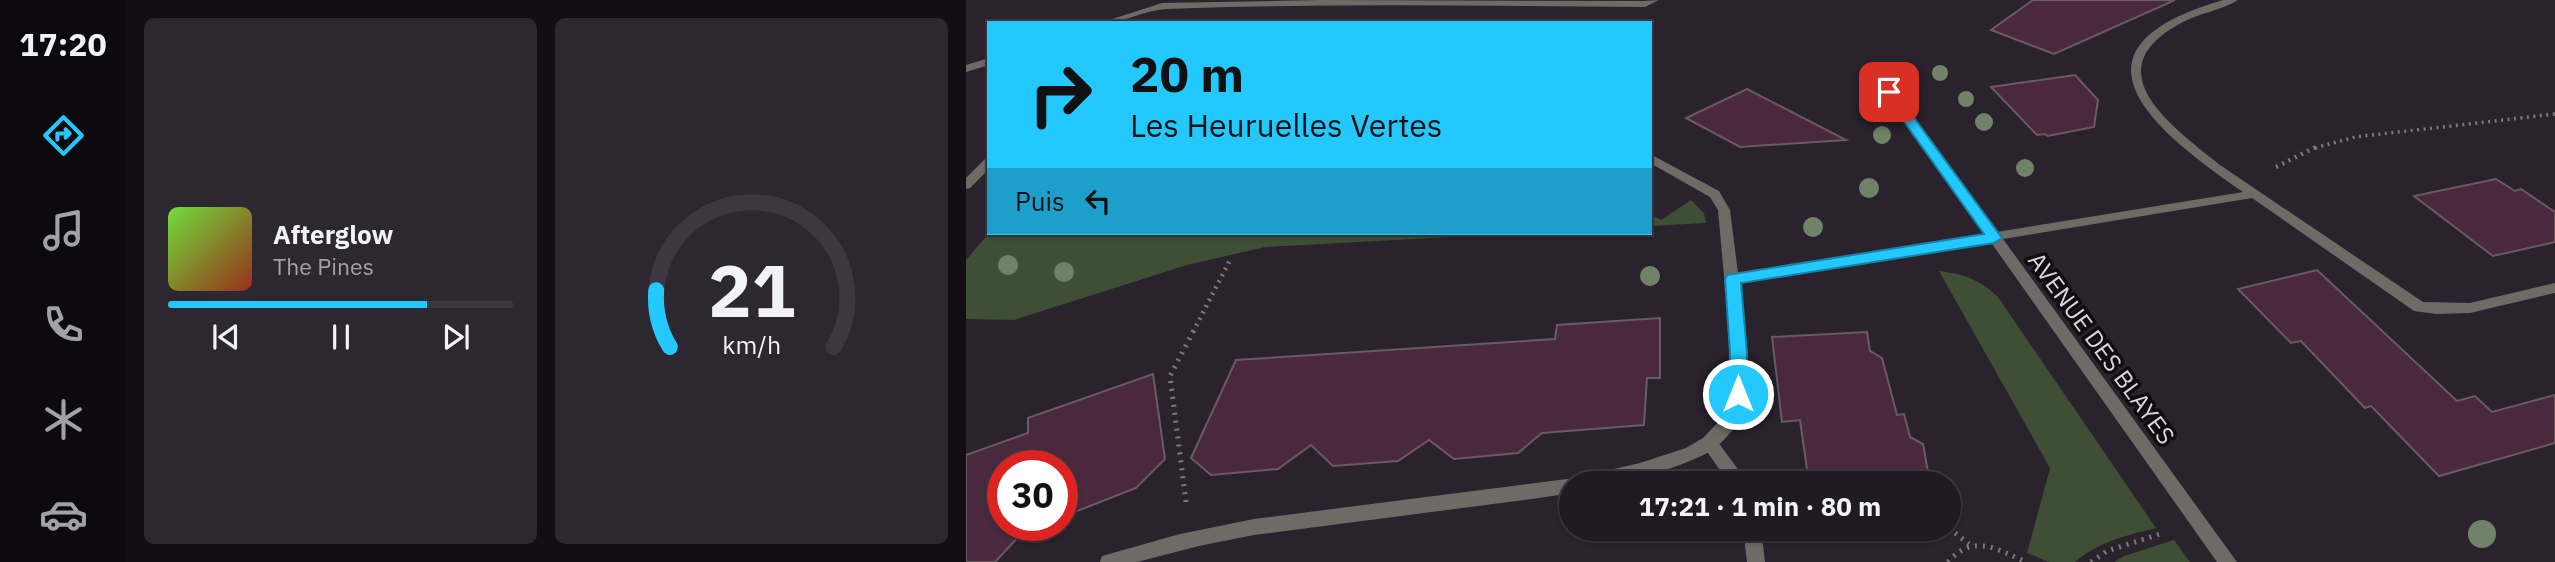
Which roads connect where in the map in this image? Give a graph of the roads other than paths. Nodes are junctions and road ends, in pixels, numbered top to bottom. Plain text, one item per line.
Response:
1 (1654, 0) edge
2 (2233, 0) edge
3 (1112, 21) edge
4 (987, 62) edge
5 (966, 69) edge
6 (1889, 92) dead end
7 (1652, 159) edge
8 (987, 164) edge
9 (966, 185) edge
10 (2254, 194) junction
11 (1994, 238) junction
12 (1732, 279) junction
13 (2555, 288) edge
14 (1709, 443) junction
15 (1629, 471) edge
16 (1730, 471) edge
17 (1559, 488) edge
18 (1754, 541) edge
19 (1109, 562) edge
20 (1756, 562) edge
21 (2228, 562) edge

1 - 3 street
2 - 10 street
4 - 5 street
6 - 11 street, AVENUE DES BLAYES
7 - 12 street
8 - 9 street
10 - 11 street
10 - 13 street
11 - 12 street
11 - 21 street, AVENUE DES BLAYES
12 - 14 street
14 - 15 street
14 - 16 street
17 - 19 street
18 - 20 street

